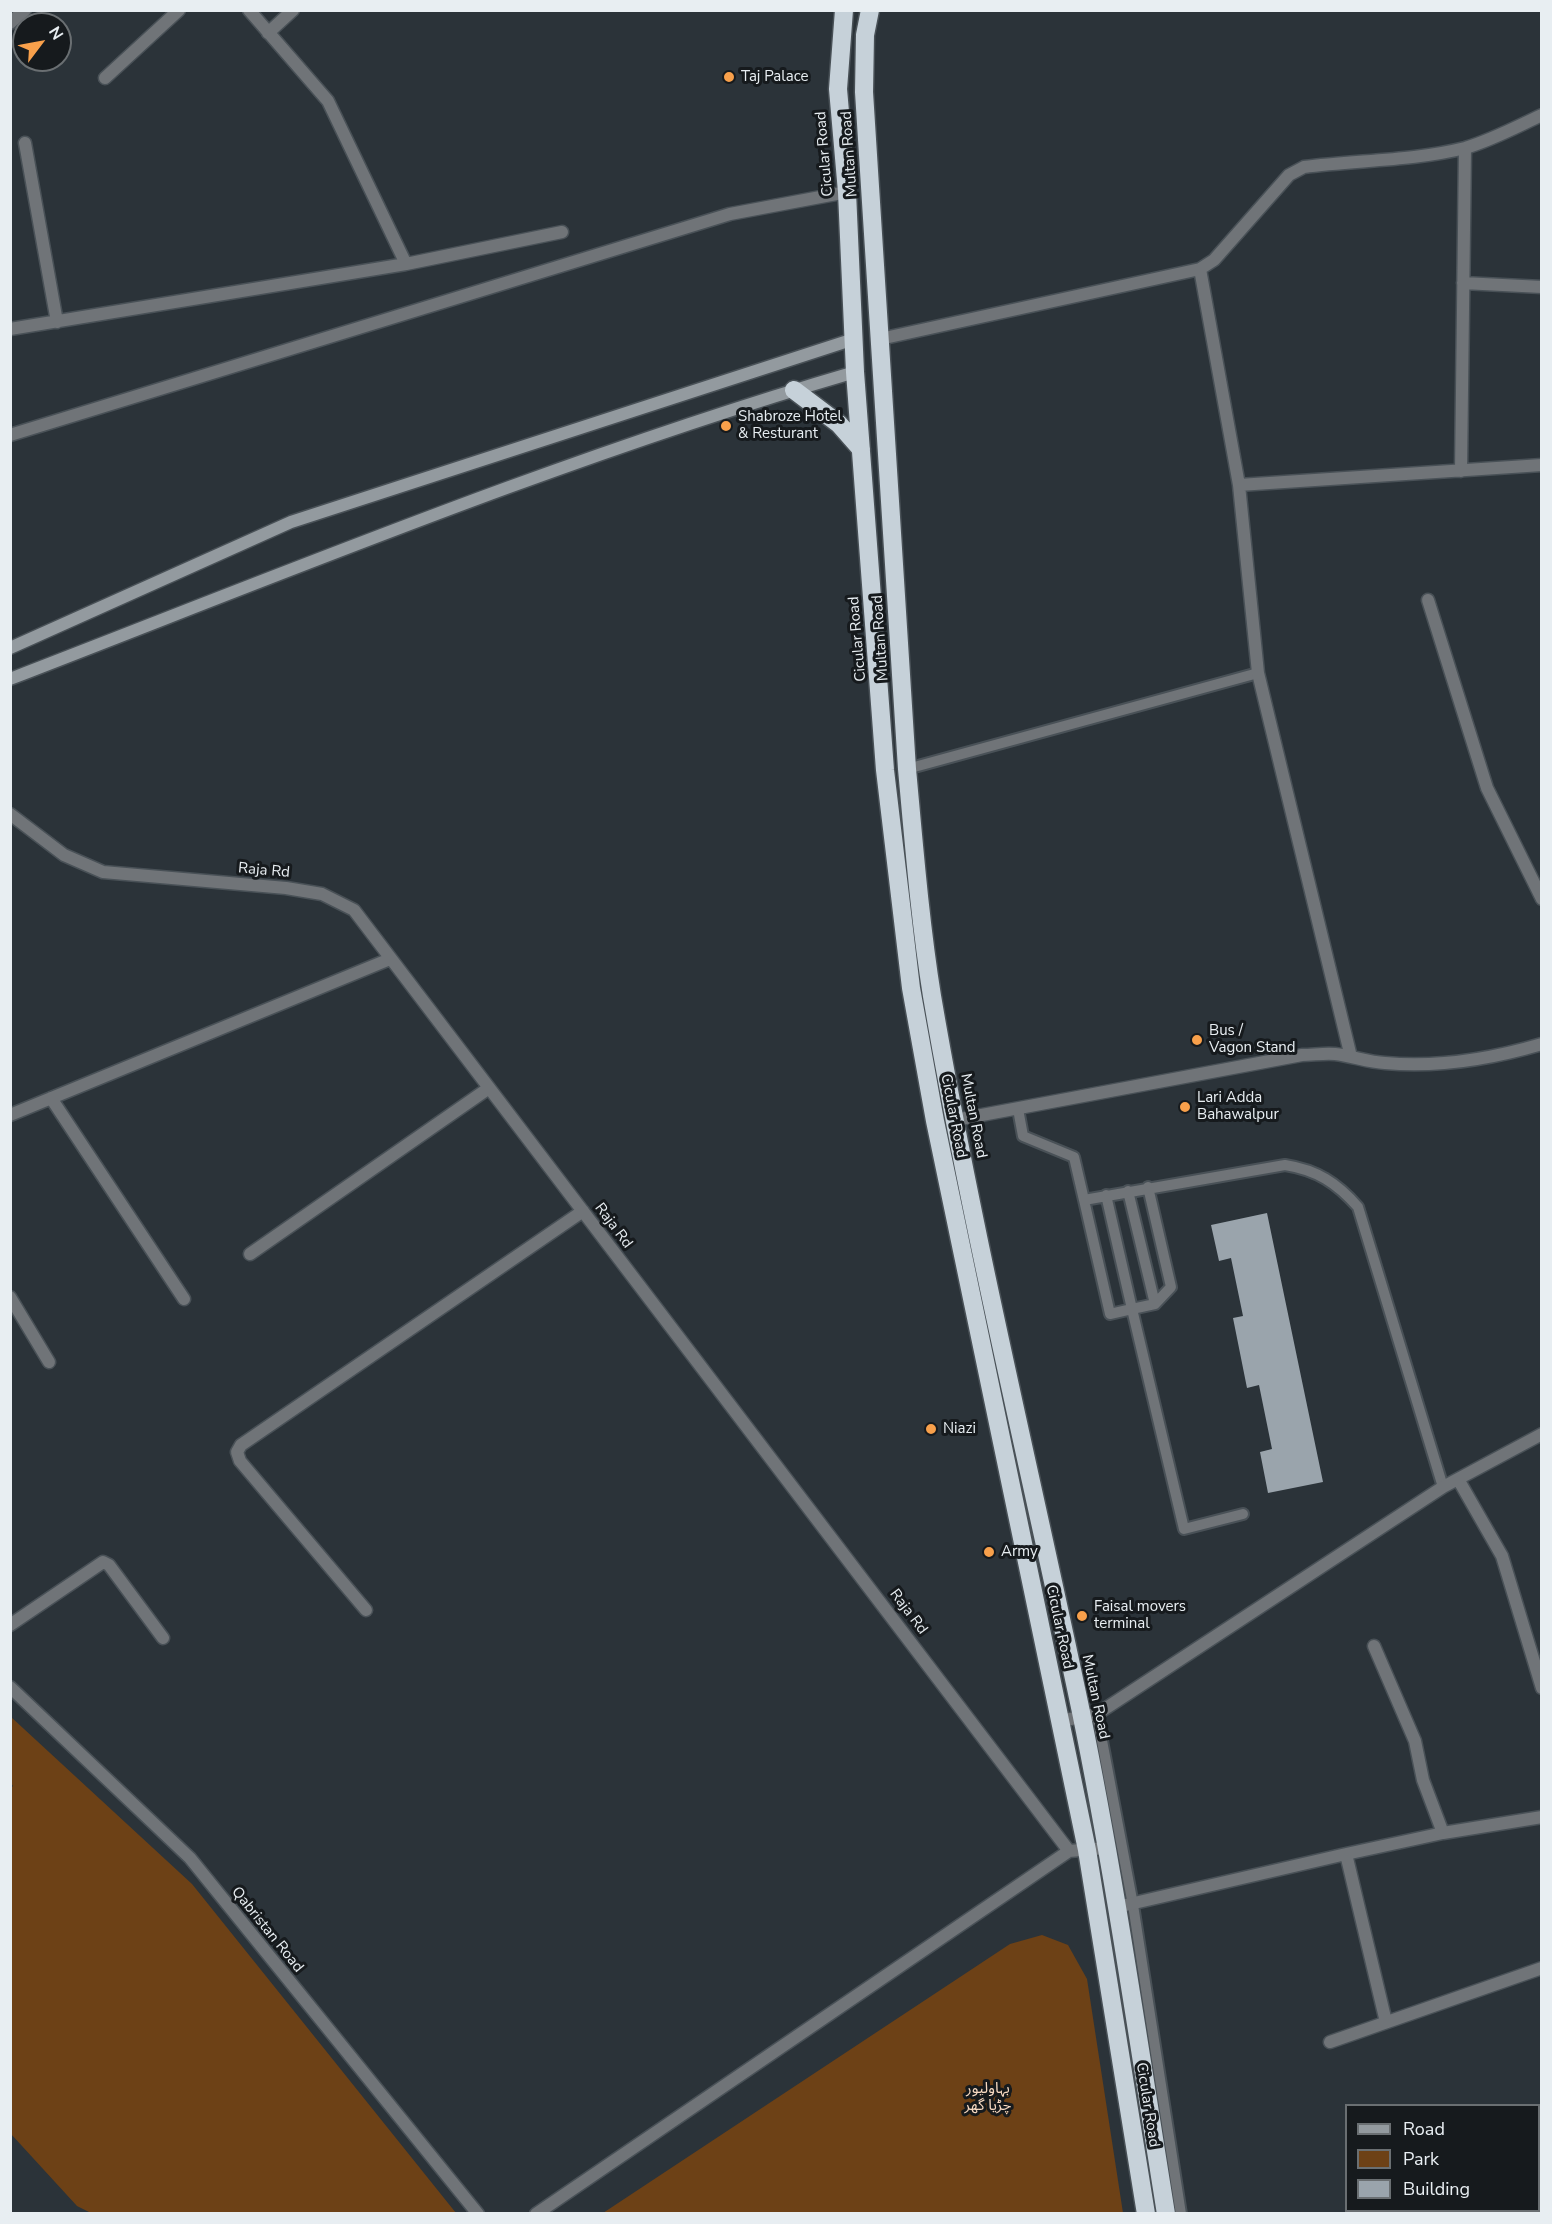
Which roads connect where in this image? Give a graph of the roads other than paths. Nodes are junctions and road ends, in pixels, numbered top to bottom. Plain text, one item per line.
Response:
1 (25, 10) edge
2 (179, 10) edge
3 (249, 10) edge
4 (293, 10) edge
5 (844, 10) edge
6 (870, 10) edge
7 (10, 23) edge
8 (268, 33) junction
9 (105, 78) dead end
10 (1542, 115) edge
11 (25, 143) dead end
12 (1465, 148) junction
13 (847, 192) junction
14 (562, 232) dead end
15 (406, 264) junction
16 (1200, 269) junction
17 (1463, 283) junction
18 (1542, 286) edge
19 (57, 322) junction
20 (10, 329) edge
21 (854, 339) junction
22 (880, 339) junction
23 (855, 372) junction
24 (794, 390) junction
25 (10, 435) edge
26 (861, 449) junction
27 (1542, 465) edge
28 (1461, 471) junction
29 (1239, 485) junction
30 (1428, 600) dead end
31 (10, 648) edge
32 (1258, 673) junction
33 (10, 679) edge
34 (907, 769) junction
35 (885, 770) junction
36 (10, 814) edge
37 (1542, 899) edge
38 (390, 959) junction
39 (1542, 1044) edge
40 (1352, 1057) junction
41 (489, 1088) junction
42 (51, 1098) junction
43 (1018, 1109) junction
44 (10, 1114) edge
45 (955, 1120) junction
46 (1148, 1187) junction
47 (1128, 1191) junction
48 (1106, 1195) junction
49 (1084, 1200) junction
50 (583, 1211) junction
51 (250, 1254) dead end
52 (10, 1297) edge
53 (184, 1299) dead end
54 (1155, 1304) junction
55 (1132, 1309) junction
56 (49, 1362) dead end
57 (1542, 1434) edge
58 (1458, 1479) junction
59 (1443, 1487) junction
60 (1243, 1514) dead end
61 (366, 1610) dead end
62 (10, 1625) edge
63 (162, 1638) dead end
64 (1374, 1646) dead end
65 (10, 1687) edge
66 (1542, 1688) edge
67 (1089, 1715) junction
68 (1060, 1720) junction
69 (1542, 1817) edge
70 (1443, 1833) junction
71 (1106, 1848) junction
72 (1078, 1850) junction
73 (1346, 1854) junction
74 (1125, 1906) junction
75 (1542, 1968) edge
76 (1386, 2022) junction
77 (1330, 2042) dead end
78 (478, 2214) edge
79 (536, 2214) edge
80 (1146, 2214) edge
81 (1166, 2214) edge
82 (1181, 2214) edge

1 - 7 street
2 - 9 street
3 - 8 street
4 - 8 street
5 - 13 highway, Cicular Road
6 - 22 highway, Multan Road
8 - 15 street
10 - 12 street
11 - 19 street
12 - 16 street
12 - 17 street
13 - 21 highway, Cicular Road
13 - 25 street
14 - 15 street
15 - 19 street
16 - 22 street
16 - 29 street
17 - 18 street
17 - 28 street
19 - 20 street
21 - 23 highway, Cicular Road
21 - 31 main road
22 - 34 highway, Multan Road
23 - 24 main road
23 - 26 highway, Cicular Road
24 - 26 highway
24 - 33 main road
26 - 35 highway, Cicular Road
27 - 28 street
28 - 29 street
29 - 32 street
30 - 37 street
32 - 34 lane
32 - 40 street
34 - 35 highway
34 - 45 highway, Multan Road
35 - 68 highway, Cicular Road
36 - 38 street, Raja Rd
38 - 41 street, Raja Rd
38 - 42 street
39 - 40 street
40 - 43 street
41 - 50 street, Raja Rd
41 - 51 street
42 - 44 street
42 - 53 street
43 - 45 street
43 - 49 lane
45 - 67 highway, Multan Road
46 - 47 lane
46 - 54 lane
46 - 59 lane
47 - 48 lane
47 - 54 lane
48 - 49 lane
48 - 55 lane
49 - 55 lane
50 - 61 street
50 - 72 street, Raja Rd
52 - 56 street
54 - 55 lane
55 - 60 lane
57 - 58 street
58 - 59 street
58 - 66 street
59 - 67 street
62 - 63 street
64 - 70 street
65 - 78 street, Qabristan Road
67 - 68 street
67 - 71 highway, Multan Road
67 - 74 lane
68 - 72 highway, Cicular Road
69 - 70 street
70 - 73 street
71 - 72 street
71 - 74 highway, Multan Road
72 - 79 street
72 - 80 highway, Cicular Road
73 - 74 street
73 - 76 street
74 - 81 highway, Multan Road
74 - 82 lane
75 - 76 street
76 - 77 street

